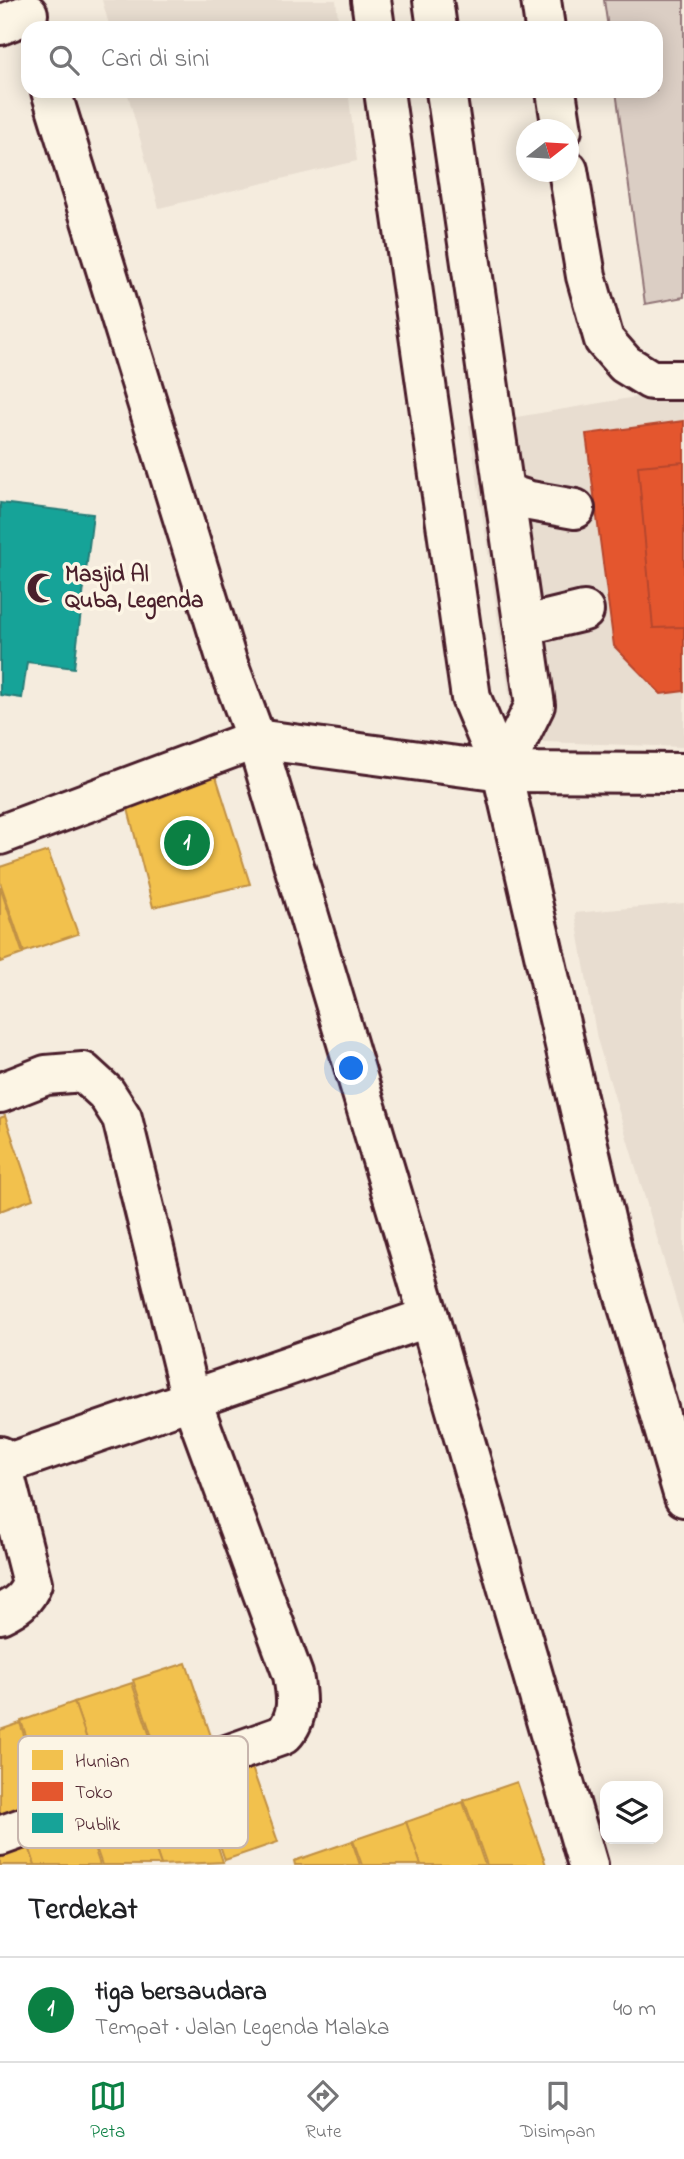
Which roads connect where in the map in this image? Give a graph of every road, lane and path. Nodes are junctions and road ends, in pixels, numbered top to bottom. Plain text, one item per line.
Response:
1 (371, 0) edge
2 (433, 0) edge
3 (541, 0) edge
4 (374, 21) edge
5 (436, 21) edge
6 (544, 21) edge
7 (53, 98) edge
8 (385, 98) edge
9 (447, 98) edge
10 (557, 98) edge
11 (560, 119) edge
12 (571, 182) edge
13 (684, 380) edge
14 (505, 493) junction
15 (575, 509) dead end
16 (584, 611) dead end
17 (526, 625) junction
18 (256, 739) junction
19 (502, 772) junction
20 (684, 773) edge
21 (0, 835) edge
22 (0, 1093) edge
23 (429, 1317) junction
24 (191, 1399) junction
25 (2, 1461) edge
26 (684, 1497) edge
27 (0, 1614) edge
28 (248, 1747) edge
29 (18, 1830) edge
30 (0, 1836) edge
31 (587, 1865) edge

1 - 4 street
2 - 5 street
3 - 6 street
7 - 18 street
8 - 19 street
9 - 14 street
10 - 11 street
12 - 13 street
14 - 15 street
14 - 17 street
16 - 17 street
17 - 19 street
18 - 19 street
18 - 21 street
18 - 23 street
19 - 20 street
19 - 26 street
22 - 24 street
23 - 24 street
23 - 31 street
24 - 25 street
24 - 28 street
25 - 27 street
29 - 30 street

